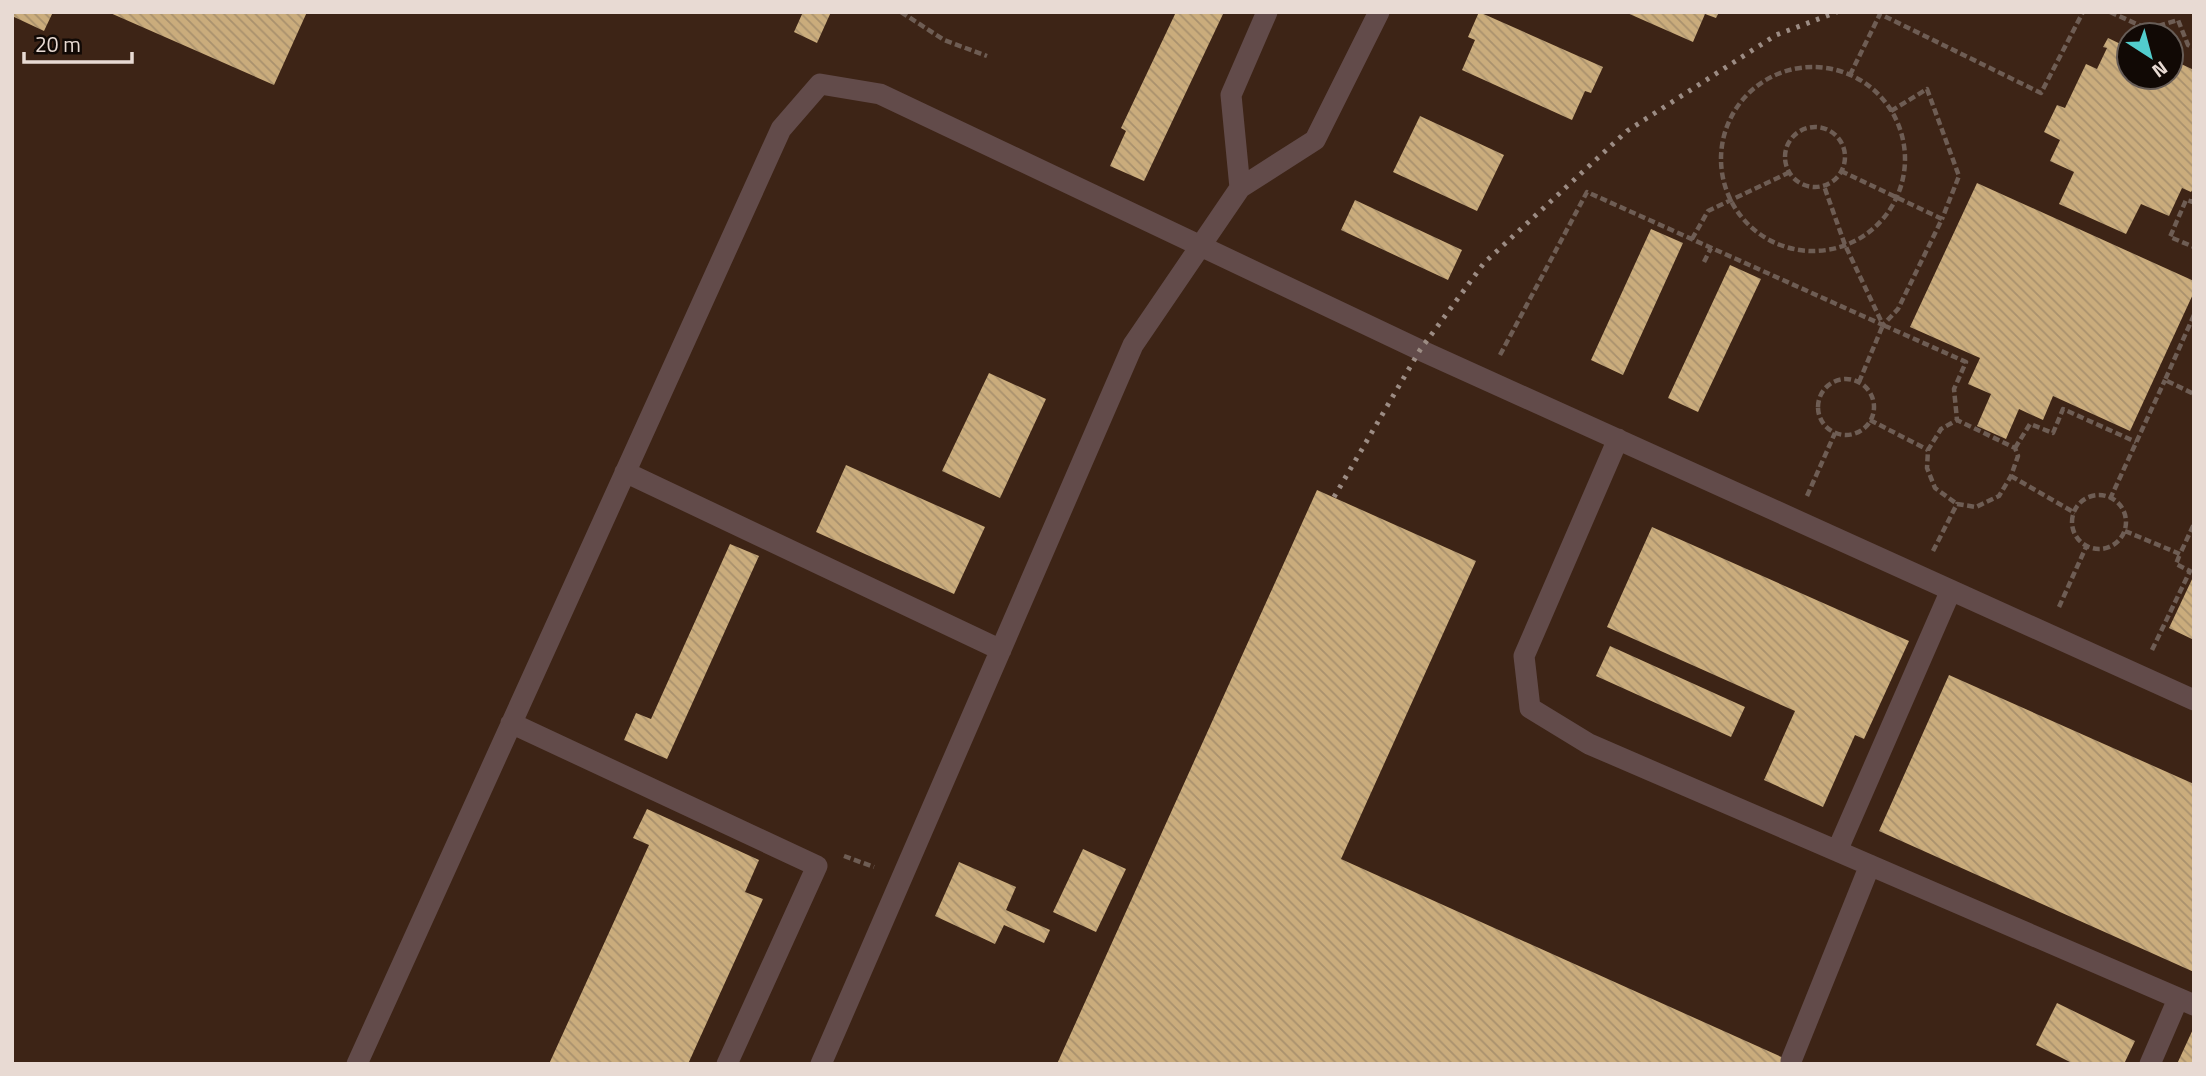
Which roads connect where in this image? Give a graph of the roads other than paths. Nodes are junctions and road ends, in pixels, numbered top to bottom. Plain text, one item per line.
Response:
1 (1267, 12) edge
2 (1379, 12) edge
3 (1240, 188) junction
4 (1200, 247) junction
5 (1618, 439) junction
6 (625, 472) junction
7 (1951, 590) junction
8 (1001, 650) junction
9 (2194, 699) edge
10 (511, 723) junction
11 (1837, 851) junction
12 (1870, 865) junction
13 (2186, 1002) edge
14 (1791, 1061) dead end
15 (357, 1064) edge
16 (727, 1064) edge
17 (821, 1064) edge
18 (2150, 1064) edge

1 - 3 lane
2 - 3 lane
3 - 4 lane
4 - 5 lane
4 - 6 lane
4 - 8 lane
5 - 7 lane
5 - 11 lane
6 - 8 lane
6 - 10 lane
7 - 9 lane
7 - 11 lane
8 - 17 lane
10 - 15 lane
10 - 16 lane
11 - 12 lane
12 - 13 lane
12 - 14 lane
13 - 18 lane

